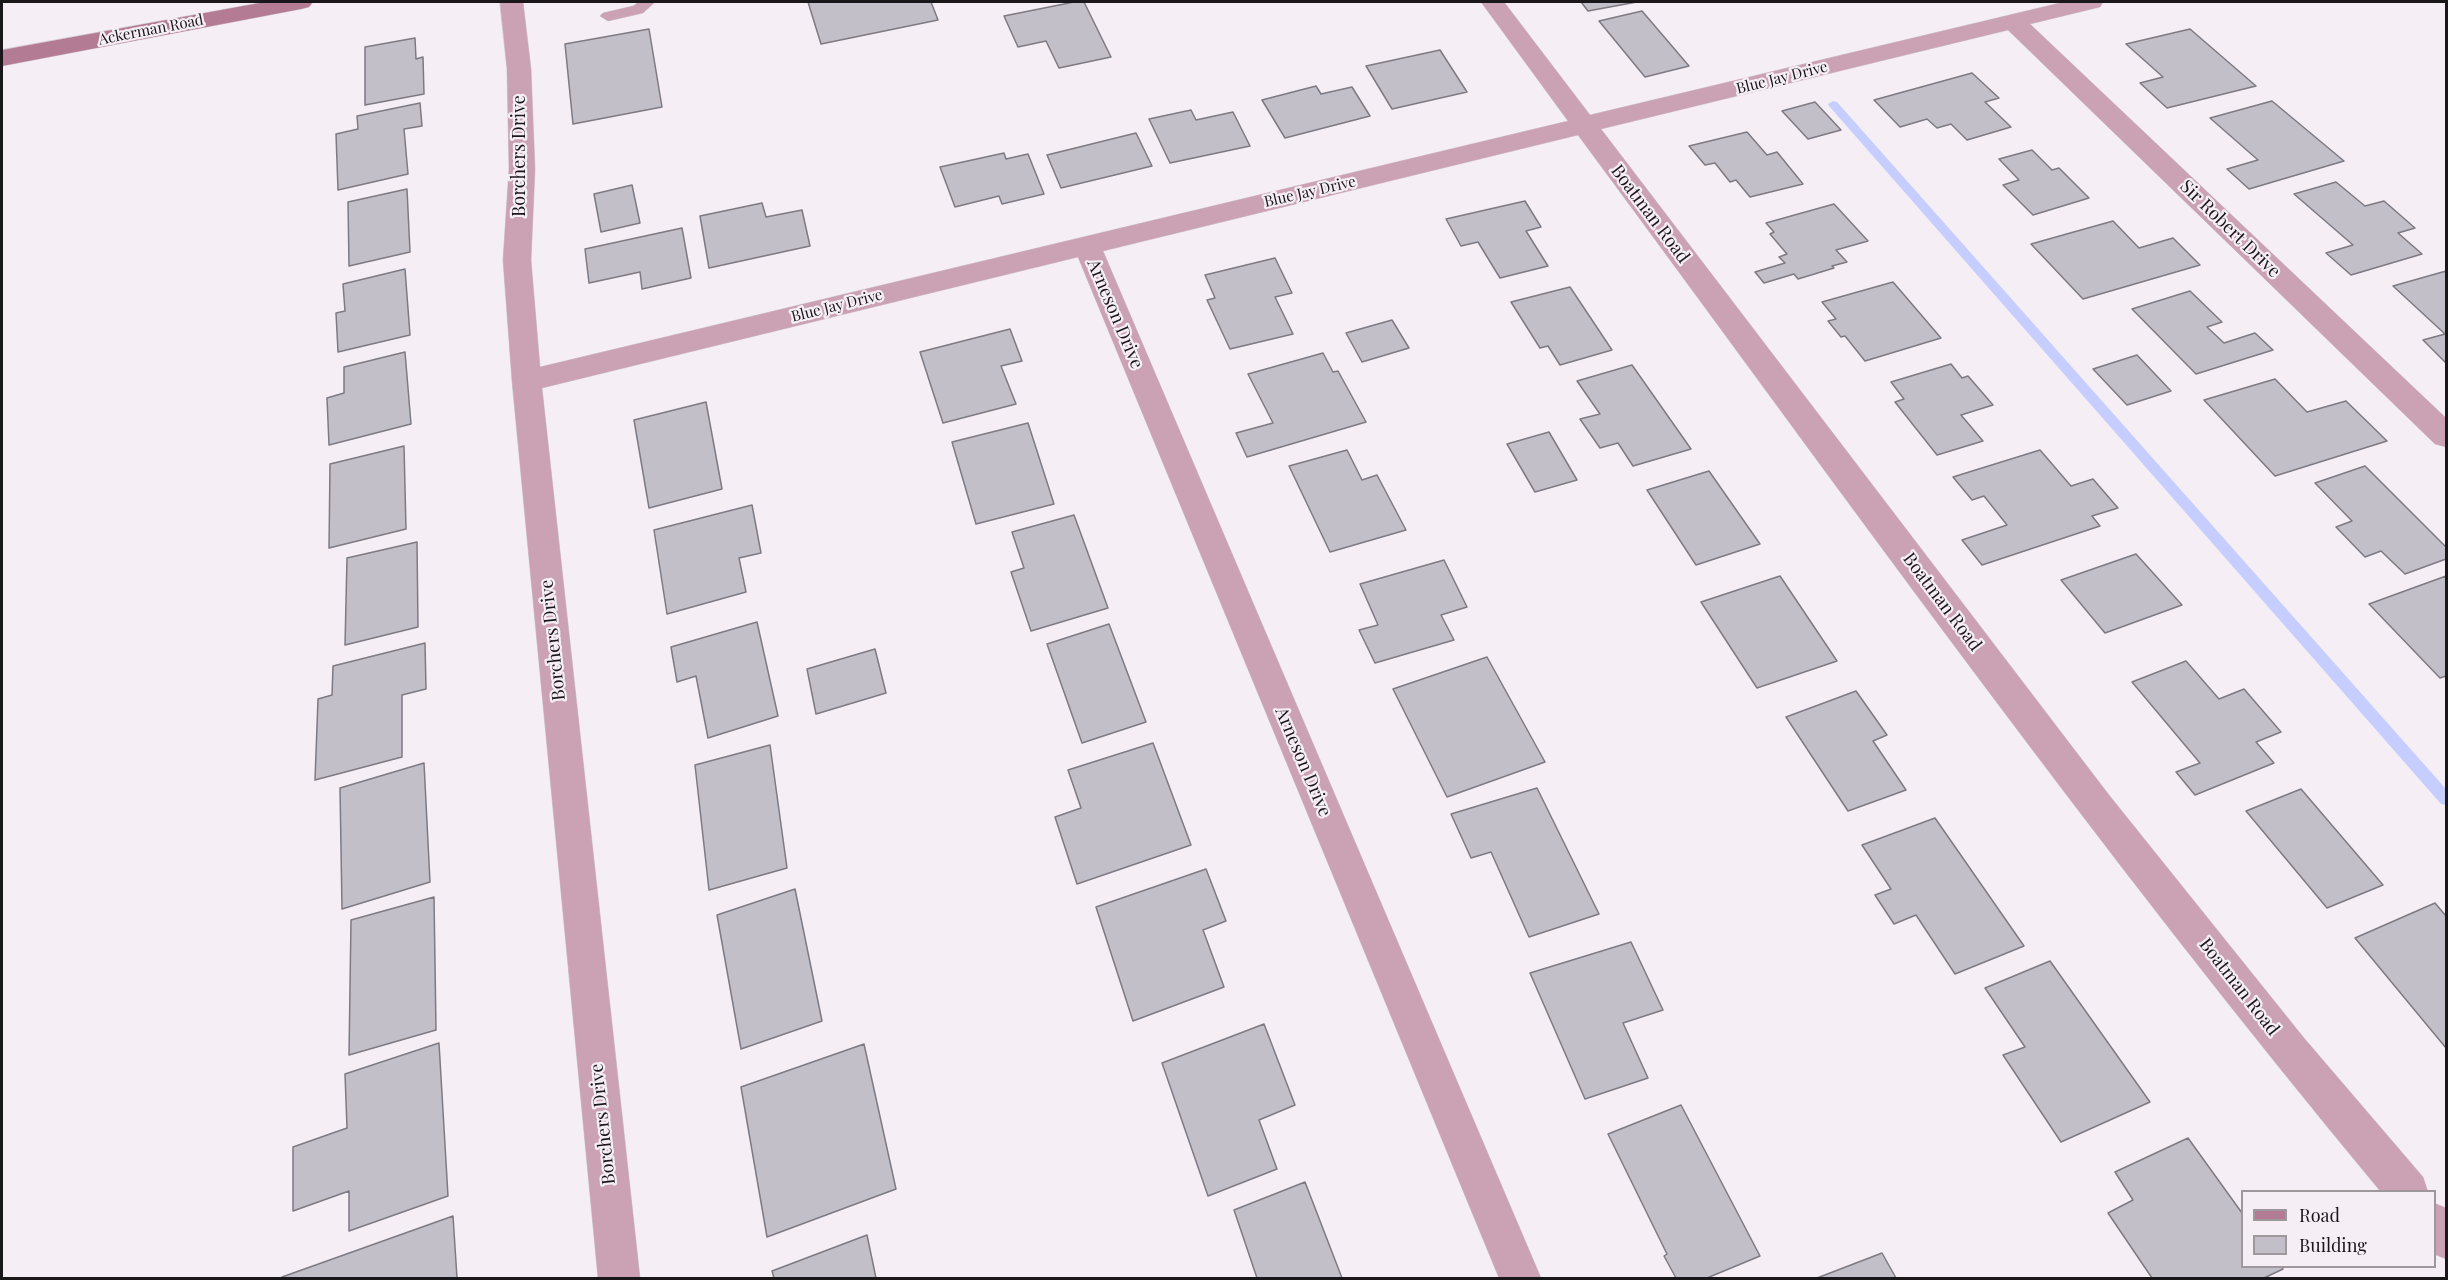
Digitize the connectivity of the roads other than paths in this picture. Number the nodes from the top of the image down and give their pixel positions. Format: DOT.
graph roads {
  1 [pos="301,2"];
  2 [pos="511,2"];
  3 [pos="648,2"];
  4 [pos="1492,2"];
  5 [pos="2092,2"];
  6 [pos="608,16"];
  7 [pos="2013,21"];
  8 [pos="2,58"];
  9 [pos="1584,126"];
  10 [pos="1087,245"];
  11 [pos="527,381"];
  12 [pos="2446,436"];
  13 [pos="2407,1190"];
  14 [pos="2436,1226"];
  15 [pos="2446,1238"];
  16 [pos="619,1278"];
  17 [pos="1520,1278"];
  1 -- 8 [label="street, Ackerman Road"];
  2 -- 11 [label="street, Borchers Drive"];
  3 -- 6 [label="lane"];
  4 -- 9 [label="street, Boatman Road"];
  5 -- 7 [label="street, Blue Jay Drive"];
  7 -- 9 [label="street, Blue Jay Drive"];
  7 -- 12 [label="street, Sir Robert Drive"];
  9 -- 10 [label="street, Blue Jay Drive"];
  9 -- 13 [label="street, Boatman Road"];
  10 -- 11 [label="street, Blue Jay Drive"];
  10 -- 17 [label="street, Arneson Drive"];
  11 -- 16 [label="street, Borchers Drive"];
  14 -- 15 [label="street"];
}
